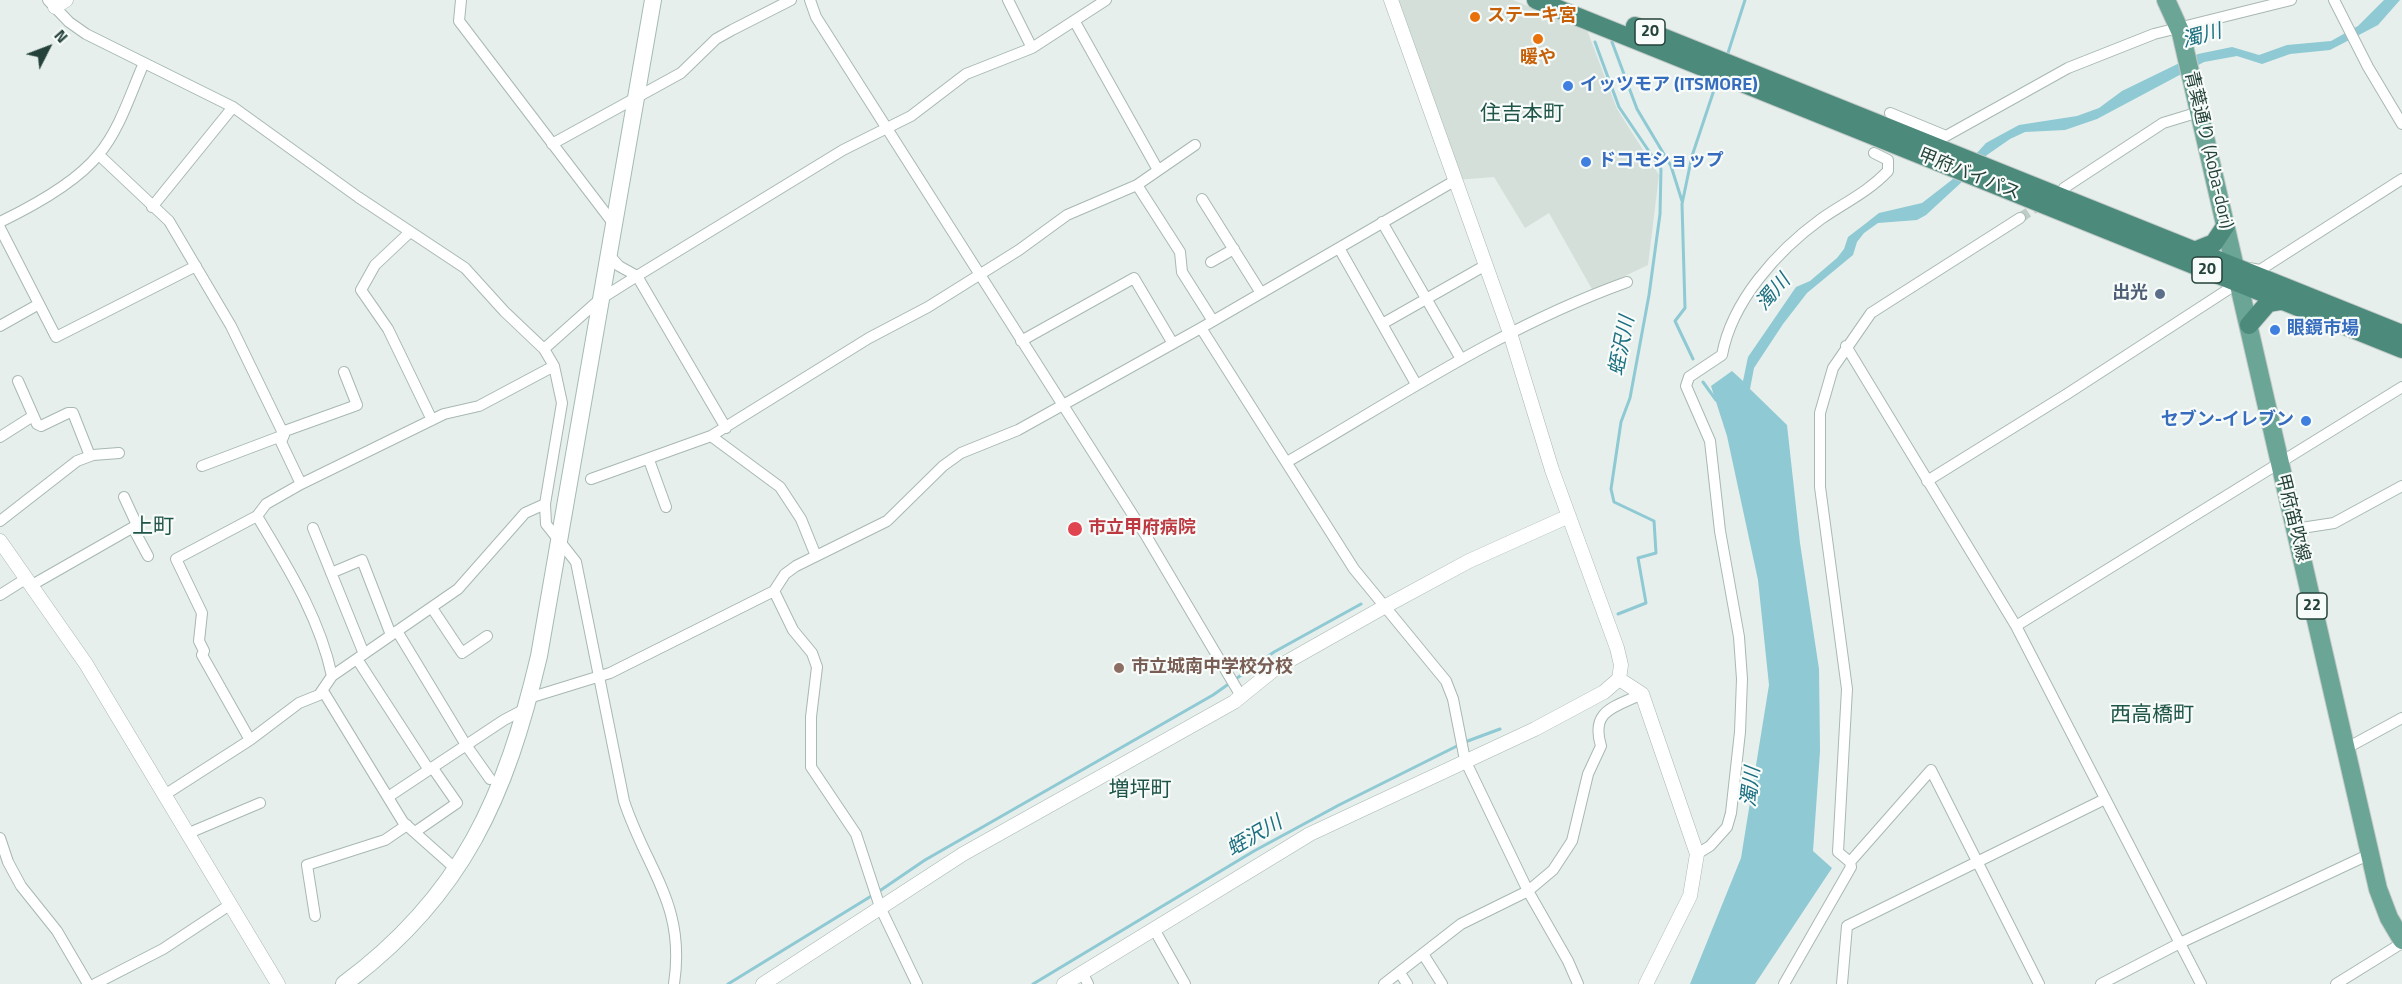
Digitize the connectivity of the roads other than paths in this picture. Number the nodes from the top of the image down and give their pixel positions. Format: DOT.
graph roads {
  1 [pos="461,0"];
  2 [pos="653,0"];
  3 [pos="791,0"];
  4 [pos="810,0"];
  5 [pos="1008,0"];
  6 [pos="1106,0"];
  7 [pos="1391,0"];
  8 [pos="1536,0"];
  9 [pos="1570,0"];
  10 [pos="2166,0"];
  11 [pos="2291,0"];
  12 [pos="2334,0"];
  13 [pos="56,2"];
  14 [pos="1075,22"];
  15 [pos="2181,31"];
  16 [pos="1032,48"];
  17 [pos="144,63"];
  18 [pos="1713,64"];
  19 [pos="636,100"];
  20 [pos="233,107"];
  21 [pos="2198,110"];
  22 [pos="1890,113"];
  23 [pos="2402,124"];
  24 [pos="889,128"];
  25 [pos="552,144"];
  26 [pos="1195,145"];
  27 [pos="1874,153"];
  28 [pos="99,155"];
  29 [pos="1158,170"];
  30 [pos="2402,179"];
  31 [pos="1456,180"];
  32 [pos="1137,185"];
  33 [pos="2020,188"];
  34 [pos="2064,188"];
  35 [pos="1202,199"];
  36 [pos="152,207"];
  37 [pos="2020,218"];
  38 [pos="0,222"];
  39 [pos="1382,222"];
  40 [pos="613,223"];
  41 [pos="2226,225"];
  42 [pos="0,228"];
  43 [pos="410,232"];
  44 [pos="1339,248"];
  45 [pos="1234,249"];
  46 [pos="2194,251"];
  47 [pos="607,254"];
  48 [pos="1211,262"];
  49 [pos="1486,265"];
  50 [pos="196,266"];
  51 [pos="978,274"];
  52 [pos="2237,275"];
  53 [pos="637,276"];
  54 [pos="1627,282"];
  55 [pos="1261,293"];
  56 [pos="1426,299"];
  57 [pos="599,300"];
  58 [pos="2280,301"];
  59 [pos="39,304"];
  60 [pos="1213,321"];
  61 [pos="1382,324"];
  62 [pos="2249,325"];
  63 [pos="0,326"];
  64 [pos="1201,328"];
  65 [pos="1510,333"];
  66 [pos="2402,334"];
  67 [pos="1021,341"];
  68 [pos="1172,342"];
  69 [pos="1846,346"];
  70 [pos="544,349"];
  71 [pos="2402,349"];
  72 [pos="1461,359"];
  73 [pos="554,366"];
  74 [pos="344,372"];
  75 [pos="18,381"];
  76 [pos="1416,384"];
  77 [pos="2402,387"];
  78 [pos="1062,406"];
  79 [pos="33,416"];
  80 [pos="432,420"];
  81 [pos="726,428"];
  82 [pos="283,433"];
  83 [pos="711,436"];
  84 [pos="0,437"];
  85 [pos="119,453"];
  86 [pos="90,456"];
  87 [pos="649,460"];
  88 [pos="1287,462"];
  89 [pos="2279,465"];
  90 [pos="202,466"];
  91 [pos="591,479"];
  92 [pos="1927,481"];
  93 [pos="301,483"];
  94 [pos="2402,486"];
  95 [pos="124,497"];
  96 [pos="545,504"];
  97 [pos="666,507"];
  98 [pos="256,516"];
  99 [pos="1569,516"];
  100 [pos="0,521"];
  101 [pos="133,528"];
  102 [pos="313,528"];
  103 [pos="2295,529"];
  104 [pos="0,541"];
  105 [pos="558,541"];
  106 [pos="148,556"];
  107 [pos="816,556"];
  108 [pos="331,573"];
  109 [pos="30,582"];
  110 [pos="774,591"];
  111 [pos="0,595"];
  112 [pos="1384,607"];
  113 [pos="432,608"];
  114 [pos="2016,626"];
  115 [pos="394,633"];
  116 [pos="487,636"];
  117 [pos="360,657"];
  118 [pos="600,675"];
  119 [pos="332,676"];
  120 [pos="1619,679"];
  121 [pos="323,691"];
  122 [pos="1240,694"];
  123 [pos="1642,694"];
  124 [pos="527,703"];
  125 [pos="2402,718"];
  126 [pos="250,740"];
  127 [pos="466,745"];
  128 [pos="2345,749"];
  129 [pos="1464,755"];
  130 [pos="431,769"];
  131 [pos="490,779"];
  132 [pos="166,794"];
  133 [pos="388,797"];
  134 [pos="2105,799"];
  135 [pos="260,802"];
  136 [pos="411,829"];
  137 [pos="189,832"];
  138 [pos="1,845"];
  139 [pos="1697,854"];
  140 [pos="2370,854"];
  141 [pos="1977,861"];
  142 [pos="1850,862"];
  143 [pos="457,870"];
  144 [pos="1528,891"];
  145 [pos="231,904"];
  146 [pos="879,904"];
  147 [pos="315,916"];
  148 [pos="1154,929"];
  149 [pos="2402,942"];
  150 [pos="2180,943"];
  151 [pos="1423,954"];
  152 [pos="1400,973"];
  153 [pos="1085,979"];
  154 [pos="88,984"];
  155 [pos="95,984"];
  156 [pos="278,984"];
  157 [pos="344,984"];
  158 [pos="674,984"];
  159 [pos="763,984"];
  160 [pos="917,984"];
  161 [pos="1064,984"];
  162 [pos="1185,984"];
  163 [pos="1384,984"];
  164 [pos="1407,984"];
  165 [pos="1442,984"];
  166 [pos="1578,984"];
  167 [pos="1646,984"];
  168 [pos="1784,984"];
  169 [pos="1842,984"];
  170 [pos="2038,984"];
  171 [pos="2101,984"];
  172 [pos="2201,984"];
  173 [pos="2336,984"];
  1 -- 25 [label="street"];
  2 -- 19 [label="main road"];
  3 -- 19 [label="street"];
  4 -- 24 [label="street"];
  5 -- 16 [label="street"];
  6 -- 14 [label="street"];
  7 -- 31 [label="street"];
  8 -- 18 [label="highway, 甲府バイパス / 20"];
  9 -- 18 [label="highway, 甲府バイパス / 20"];
  10 -- 15 [label="main road, 22"];
  11 -- 15 [label="street"];
  12 -- 23 [label="street"];
  13 -- 17 [label="street"];
  14 -- 16 [label="street"];
  14 -- 29 [label="street"];
  15 -- 21 [label="main road, 青葉通り (Aoba-dori) / 22"];
  15 -- 22 [label="street"];
  16 -- 24 [label="street"];
  17 -- 20 [label="street"];
  17 -- 28 [label="street"];
  18 -- 33 [label="highway, 甲府バイパス / 20"];
  19 -- 25 [label="street"];
  19 -- 40 [label="main road"];
  20 -- 36 [label="street"];
  20 -- 43 [label="street"];
  21 -- 34 [label="street"];
  21 -- 41 [label="main road, 青葉通り (Aoba-dori) / 22"];
  24 -- 51 [label="street"];
  24 -- 53 [label="street"];
  25 -- 40 [label="street"];
  26 -- 29 [label="street"];
  27 -- 139 [label="street"];
  28 -- 36 [label="street"];
  28 -- 38 [label="street"];
  29 -- 32 [label="street"];
  30 -- 52 [label="street"];
  31 -- 39 [label="street"];
  31 -- 49 [label="street"];
  32 -- 51 [label="street"];
  32 -- 60 [label="street"];
  33 -- 46 [label="highway, 甲府バイパス / 20"];
  33 -- 52 [label="highway, 甲府バイパス / 20"];
  35 -- 45 [label="street"];
  36 -- 50 [label="street"];
  37 -- 69 [label="street"];
  39 -- 44 [label="street"];
  39 -- 56 [label="street"];
  40 -- 47 [label="main road"];
  41 -- 46 [label="highway"];
  41 -- 52 [label="main road, 青葉通り (Aoba-dori) / 22"];
  42 -- 59 [label="street"];
  43 -- 70 [label="street"];
  43 -- 80 [label="street"];
  44 -- 55 [label="street"];
  44 -- 61 [label="street"];
  45 -- 48 [label="street"];
  45 -- 55 [label="street"];
  46 -- 52 [label="highway, 甲府バイパス / 20"];
  47 -- 53 [label="street"];
  47 -- 57 [label="main road"];
  49 -- 56 [label="street"];
  49 -- 65 [label="street"];
  50 -- 59 [label="street"];
  50 -- 82 [label="street"];
  51 -- 67 [label="street"];
  51 -- 81 [label="street"];
  52 -- 58 [label="highway, 甲府バイパス / 20"];
  52 -- 62 [label="main road, 甲府笛吹線 / 22"];
  52 -- 66 [label="highway, 甲府バイパス / 20"];
  52 -- 92 [label="street"];
  53 -- 57 [label="street"];
  53 -- 81 [label="street"];
  54 -- 65 [label="street"];
  55 -- 60 [label="street"];
  56 -- 61 [label="street"];
  56 -- 72 [label="street"];
  57 -- 70 [label="street"];
  57 -- 105 [label="main road"];
  58 -- 62 [label="highway"];
  58 -- 71 [label="highway, 甲府バイパス / 20"];
  59 -- 63 [label="street"];
  60 -- 64 [label="street"];
  61 -- 76 [label="street"];
  62 -- 89 [label="main road, 甲府笛吹線 / 22"];
  64 -- 68 [label="street"];
  64 -- 88 [label="street"];
  65 -- 72 [label="street"];
  65 -- 99 [label="street"];
  67 -- 68 [label="street"];
  67 -- 78 [label="street"];
  68 -- 78 [label="street"];
  69 -- 92 [label="street"];
  69 -- 142 [label="street"];
  70 -- 73 [label="street"];
  72 -- 76 [label="street"];
  73 -- 80 [label="street"];
  73 -- 96 [label="street"];
  74 -- 82 [label="street"];
  75 -- 79 [label="street"];
  76 -- 88 [label="street"];
  77 -- 89 [label="street"];
  78 -- 107 [label="street"];
  78 -- 122 [label="street"];
  79 -- 84 [label="street"];
  79 -- 86 [label="street"];
  80 -- 93 [label="street"];
  81 -- 83 [label="street"];
  82 -- 90 [label="street"];
  82 -- 93 [label="street"];
  83 -- 87 [label="street"];
  83 -- 107 [label="street"];
  85 -- 86 [label="street"];
  86 -- 100 [label="street"];
  87 -- 91 [label="street"];
  87 -- 97 [label="street"];
  88 -- 112 [label="street"];
  89 -- 103 [label="main road, 甲府笛吹線 / 22"];
  89 -- 114 [label="street"];
  92 -- 114 [label="street"];
  93 -- 98 [label="street"];
  94 -- 103 [label="street"];
  95 -- 101 [label="street"];
  96 -- 105 [label="street"];
  96 -- 113 [label="street"];
  98 -- 119 [label="street"];
  98 -- 126 [label="street"];
  99 -- 112 [label="street"];
  99 -- 120 [label="street"];
  101 -- 106 [label="street"];
  101 -- 109 [label="street"];
  102 -- 108 [label="street"];
  103 -- 128 [label="main road, 甲府笛吹線 / 22"];
  104 -- 109 [label="street"];
  105 -- 118 [label="street"];
  105 -- 124 [label="main road"];
  107 -- 110 [label="street"];
  108 -- 115 [label="street"];
  108 -- 117 [label="street"];
  109 -- 111 [label="street"];
  109 -- 132 [label="street"];
  110 -- 118 [label="street"];
  110 -- 146 [label="street"];
  112 -- 122 [label="street"];
  112 -- 129 [label="street"];
  113 -- 115 [label="street"];
  113 -- 116 [label="street"];
  114 -- 134 [label="street"];
  115 -- 117 [label="street"];
  115 -- 127 [label="street"];
  117 -- 119 [label="street"];
  117 -- 130 [label="street"];
  118 -- 124 [label="street"];
  118 -- 158 [label="street"];
  119 -- 121 [label="street"];
  120 -- 123 [label="street"];
  120 -- 129 [label="street"];
  121 -- 126 [label="street"];
  121 -- 133 [label="street"];
  122 -- 146 [label="street"];
  123 -- 139 [label="street"];
  123 -- 144 [label="street"];
  124 -- 127 [label="street"];
  124 -- 143 [label="main road"];
  125 -- 128 [label="street"];
  126 -- 132 [label="street"];
  127 -- 130 [label="street"];
  127 -- 131 [label="street"];
  128 -- 140 [label="main road, 甲府笛吹線 / 22"];
  129 -- 144 [label="street"];
  129 -- 148 [label="street"];
  130 -- 133 [label="street"];
  130 -- 136 [label="street"];
  132 -- 137 [label="street"];
  133 -- 136 [label="street"];
  134 -- 141 [label="street"];
  134 -- 150 [label="street"];
  135 -- 137 [label="street"];
  136 -- 143 [label="street"];
  136 -- 147 [label="street"];
  137 -- 145 [label="street"];
  138 -- 154 [label="street"];
  139 -- 167 [label="street"];
  140 -- 149 [label="main road, 甲府笛吹線 / 22"];
  140 -- 150 [label="street"];
  141 -- 142 [label="street"];
  141 -- 169 [label="street"];
  141 -- 170 [label="street"];
  142 -- 168 [label="street"];
  143 -- 157 [label="main road"];
  144 -- 151 [label="street"];
  144 -- 166 [label="street"];
  145 -- 155 [label="street"];
  145 -- 156 [label="street"];
  146 -- 159 [label="street"];
  146 -- 160 [label="street"];
  148 -- 153 [label="street"];
  148 -- 162 [label="street"];
  149 -- 173 [label="street"];
  150 -- 171 [label="street"];
  150 -- 172 [label="street"];
  151 -- 152 [label="street"];
  151 -- 165 [label="street"];
  152 -- 163 [label="street"];
  152 -- 164 [label="street"];
  153 -- 161 [label="street"];
}
